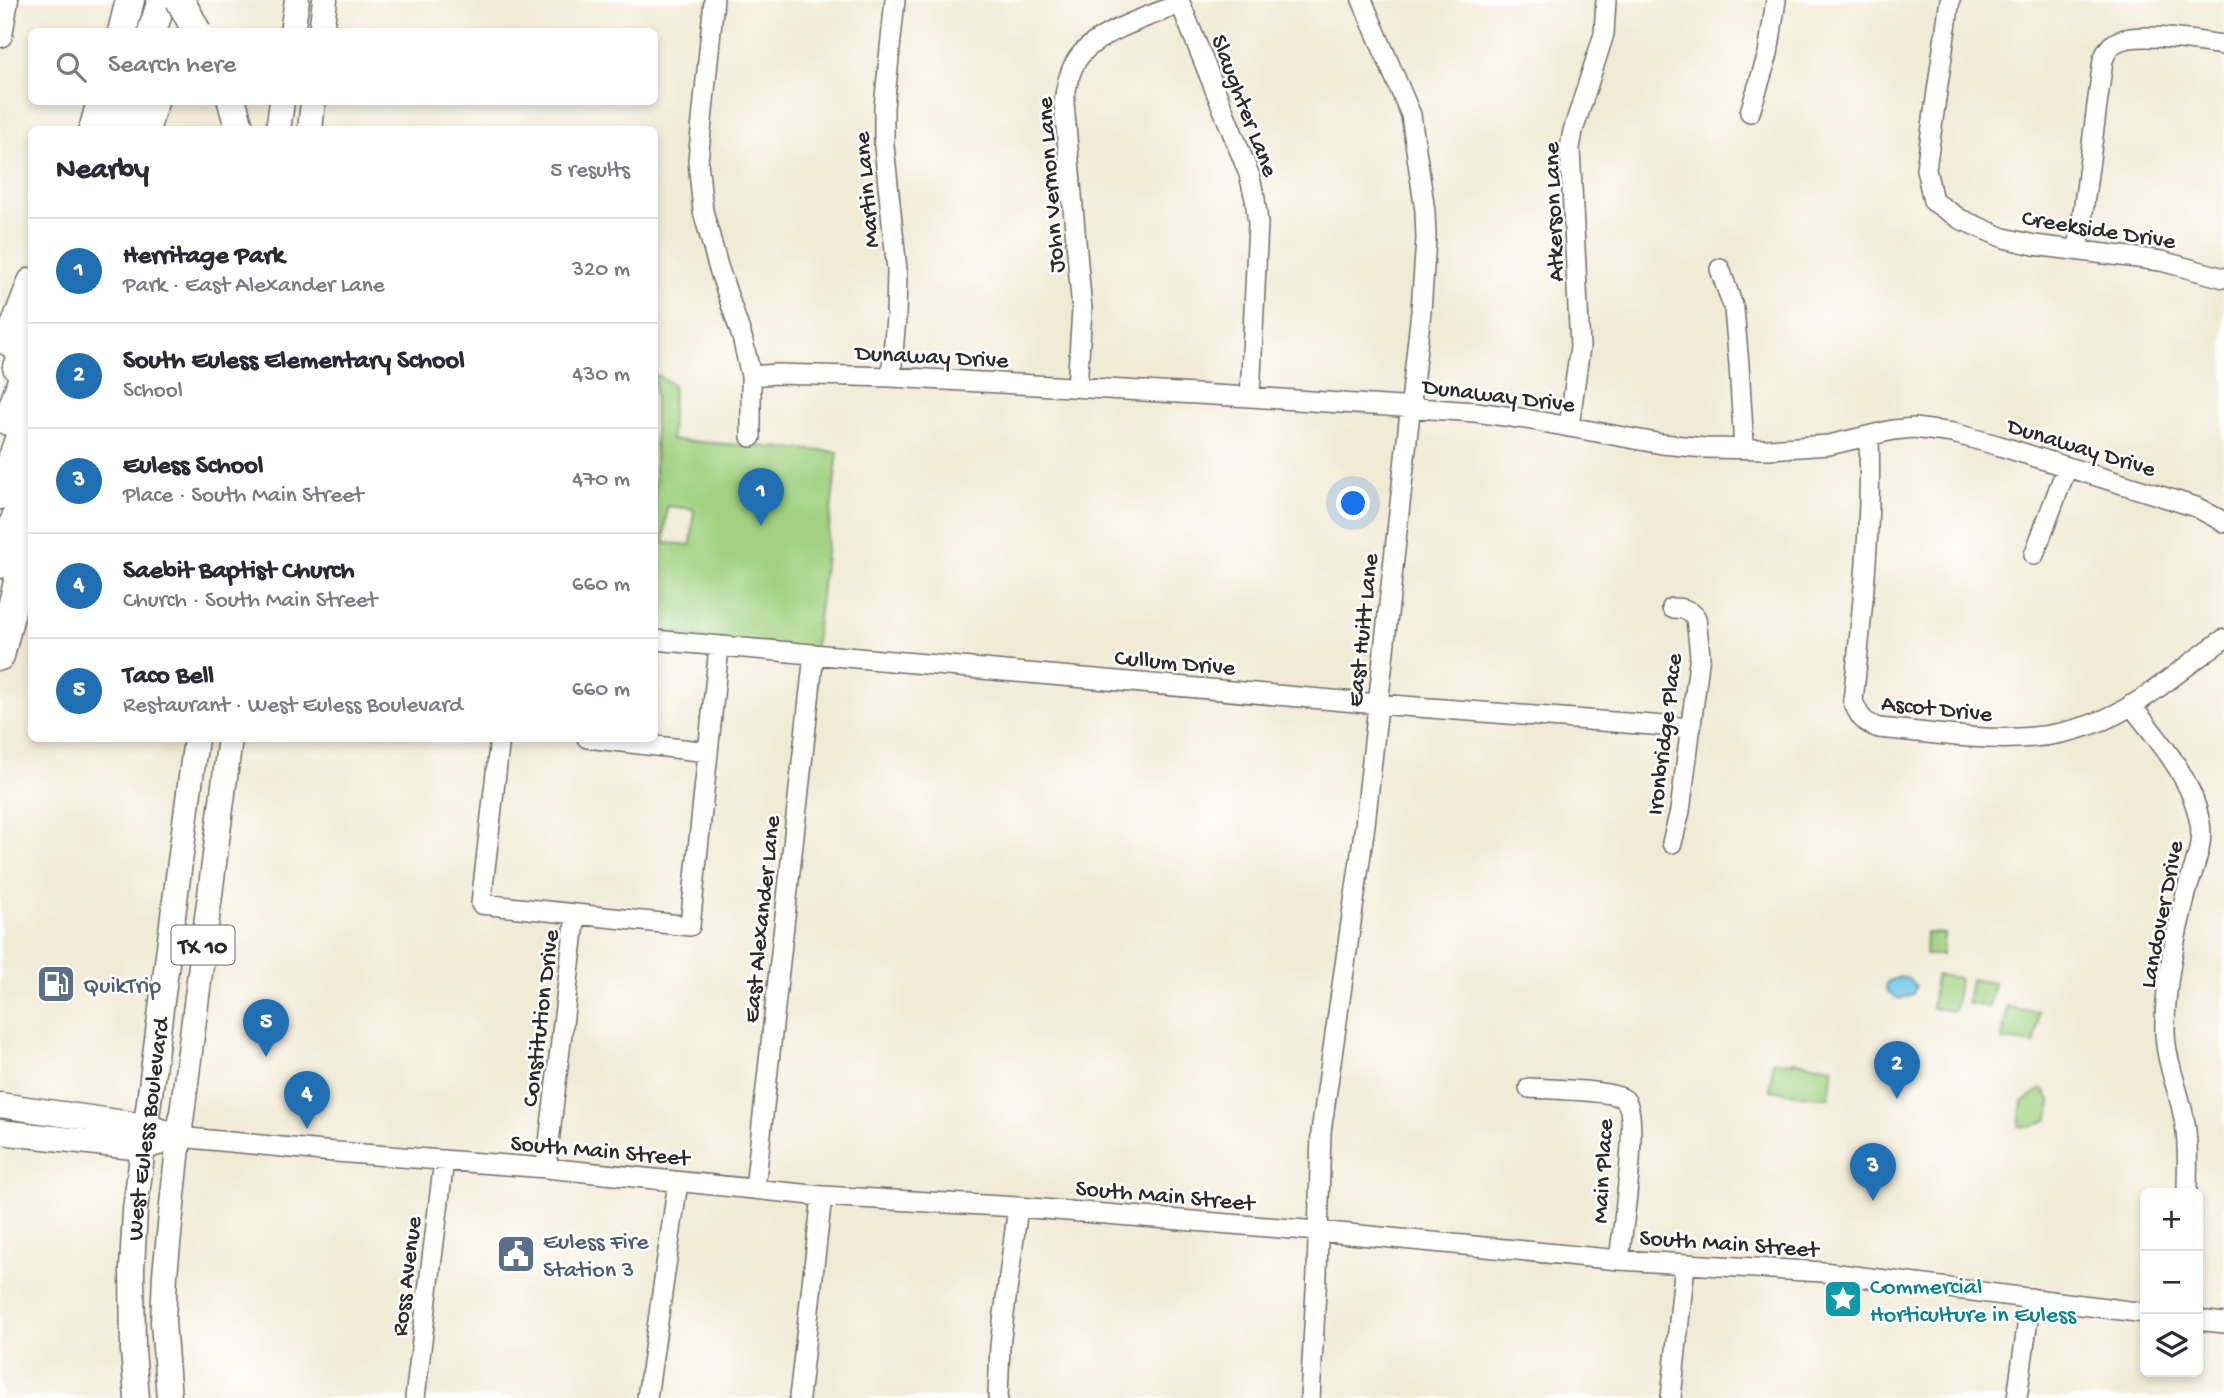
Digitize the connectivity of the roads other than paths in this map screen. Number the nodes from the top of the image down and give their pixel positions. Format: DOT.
graph roads {
  1 [pos="6,0"];
  2 [pos="130,0"];
  3 [pos="144,0"];
  4 [pos="162,0"];
  5 [pos="180,0"];
  6 [pos="186,0"];
  7 [pos="297,0"];
  8 [pos="714,0"];
  9 [pos="895,0"];
  10 [pos="1362,0"];
  11 [pos="1606,0"];
  12 [pos="1776,0"];
  13 [pos="1950,0"];
  14 [pos="325,2"];
  15 [pos="1180,2"];
  16 [pos="123,28"];
  17 [pos="135,28"];
  18 [pos="153,28"];
  19 [pos="177,28"];
  20 [pos="195,28"];
  21 [pos="293,28"];
  22 [pos="322,28"];
  23 [pos="0,35"];
  24 [pos="2224,45"];
  25 [pos="100,105"];
  26 [pos="111,105"];
  27 [pos="129,105"];
  28 [pos="153,105"];
  29 [pos="233,105"];
  30 [pos="282,105"];
  31 [pos="313,105"];
  32 [pos="1750,112"];
  33 [pos="94,126"];
  34 [pos="105,126"];
  35 [pos="122,126"];
  36 [pos="146,126"];
  37 [pos="239,126"];
  38 [pos="279,126"];
  39 [pos="310,126"];
  40 [pos="2078,250"];
  41 [pos="1720,269"];
  42 [pos="2224,278"];
  43 [pos="28,292"];
  44 [pos="28,334"];
  45 [pos="28,363"];
  46 [pos="0,365"];
  47 [pos="751,376"];
  48 [pos="891,377"];
  49 [pos="1077,387"];
  50 [pos="1250,397"];
  51 [pos="1410,408"];
  52 [pos="28,413"];
  53 [pos="0,415"];
  54 [pos="1569,427"];
  55 [pos="751,437"];
  56 [pos="1869,437"];
  57 [pos="0,444"];
  58 [pos="1744,449"];
  59 [pos="2067,467"];
  60 [pos="28,482"];
  61 [pos="0,495"];
  62 [pos="2224,522"];
  63 [pos="28,541"];
  64 [pos="2035,555"];
  65 [pos="0,564"];
  66 [pos="1672,608"];
  67 [pos="2224,639"];
  68 [pos="658,640"];
  69 [pos="719,647"];
  70 [pos="814,654"];
  71 [pos="0,656"];
  72 [pos="1378,704"];
  73 [pos="2132,705"];
  74 [pos="1691,728"];
  75 [pos="195,742"];
  76 [pos="229,742"];
  77 [pos="500,742"];
  78 [pos="622,742"];
  79 [pos="708,752"];
  80 [pos="1672,843"];
  81 [pos="576,914"];
  82 [pos="1529,1088"];
  83 [pos="0,1105"];
  84 [pos="0,1132"];
  85 [pos="144,1137"];
  86 [pos="179,1137"];
  87 [pos="444,1160"];
  88 [pos="546,1168"];
  89 [pos="678,1182"];
  90 [pos="755,1188"];
  91 [pos="2187,1188"];
  92 [pos="822,1196"];
  93 [pos="1018,1206"];
  94 [pos="1318,1231"];
  95 [pos="1619,1260"];
  96 [pos="1685,1264"];
  97 [pos="2031,1298"];
  98 [pos="2140,1312"];
  99 [pos="2203,1321"];
  100 [pos="2224,1323"];
  101 [pos="137,1398"];
  102 [pos="169,1398"];
  103 [pos="415,1398"];
  104 [pos="647,1398"];
  105 [pos="799,1398"];
  106 [pos="998,1398"];
  107 [pos="1310,1398"];
  108 [pos="1671,1398"];
  109 [pos="2017,1398"];
  1 -- 23 [label="main road"];
  2 -- 16 [label="highway"];
  3 -- 17 [label="highway"];
  4 -- 18 [label="highway"];
  5 -- 20 [label="highway, bridge"];
  6 -- 19 [label="highway"];
  7 -- 14 [label="main road"];
  7 -- 21 [label="main road"];
  8 -- 47 [label="street"];
  9 -- 48 [label="street, Martin Lane"];
  10 -- 51 [label="street, East Huitt Lane"];
  11 -- 54 [label="street, Atkerson Lane"];
  12 -- 32 [label="street"];
  13 -- 40 [label="street, Creekside Drive"];
  14 -- 22 [label="main road"];
  15 -- 49 [label="street, John Vernon Lane"];
  15 -- 50 [label="street, Slaughter Lane"];
  24 -- 40 [label="street"];
  25 -- 33 [label="highway"];
  26 -- 34 [label="highway"];
  27 -- 35 [label="highway"];
  28 -- 36 [label="highway"];
  29 -- 37 [label="highway"];
  30 -- 38 [label="main road"];
  31 -- 39 [label="main road"];
  40 -- 42 [label="street, Creekside Drive"];
  41 -- 58 [label="street"];
  43 -- 46 [label="highway"];
  44 -- 53 [label="highway"];
  45 -- 57 [label="highway"];
  47 -- 48 [label="street, Dunaway Drive"];
  47 -- 55 [label="street"];
  48 -- 49 [label="street, Dunaway Drive"];
  49 -- 50 [label="street, Dunaway Drive"];
  50 -- 51 [label="street, Dunaway Drive"];
  51 -- 54 [label="street, Dunaway Drive"];
  51 -- 72 [label="street, East Huitt Lane"];
  52 -- 61 [label="highway"];
  54 -- 58 [label="street, Dunaway Drive"];
  56 -- 58 [label="street, Dunaway Drive"];
  56 -- 59 [label="street, Dunaway Drive"];
  56 -- 73 [label="street, Ascot Drive"];
  59 -- 62 [label="street, Dunaway Drive"];
  59 -- 64 [label="street"];
  60 -- 65 [label="highway"];
  63 -- 71 [label="highway"];
  66 -- 74 [label="street, Ironbridge Place"];
  67 -- 73 [label="street, Ascot Drive"];
  68 -- 69 [label="street, Cullum Drive"];
  69 -- 70 [label="street, Cullum Drive"];
  69 -- 79 [label="street"];
  70 -- 72 [label="street, Cullum Drive"];
  70 -- 90 [label="street, East Alexander Lane"];
  72 -- 74 [label="street, Cullum Drive"];
  72 -- 94 [label="street, East Huitt Lane"];
  73 -- 91 [label="street, Landover Drive"];
  74 -- 80 [label="street, Ironbridge Place"];
  75 -- 85 [label="main road, West Euless Boulevard / TX 10"];
  76 -- 86 [label="main road, West Euless Boulevard / TX 10"];
  77 -- 81 [label="street"];
  78 -- 79 [label="street"];
  79 -- 81 [label="street"];
  81 -- 88 [label="street, Constitution Drive"];
  82 -- 95 [label="street, Main Place"];
  83 -- 85 [label="main road"];
  84 -- 85 [label="main road"];
  85 -- 86 [label="main road"];
  85 -- 101 [label="main road, West Euless Boulevard / TX 10"];
  86 -- 87 [label="street, South Main Street"];
  86 -- 102 [label="main road, West Euless Boulevard / TX 10"];
  87 -- 88 [label="street, South Main Street"];
  87 -- 103 [label="street, Ross Avenue"];
  88 -- 89 [label="street, South Main Street"];
  89 -- 90 [label="street, South Main Street"];
  89 -- 104 [label="street"];
  90 -- 92 [label="street, South Main Street"];
  92 -- 93 [label="street, South Main Street"];
  92 -- 105 [label="street"];
  93 -- 94 [label="street, South Main Street"];
  93 -- 106 [label="street"];
  94 -- 95 [label="street, South Main Street"];
  94 -- 107 [label="street, East Huitt Lane"];
  95 -- 96 [label="street, South Main Street"];
  96 -- 97 [label="street, South Main Street"];
  96 -- 108 [label="street"];
  97 -- 98 [label="street, South Main Street"];
  97 -- 109 [label="street"];
  99 -- 100 [label="street"];
}
